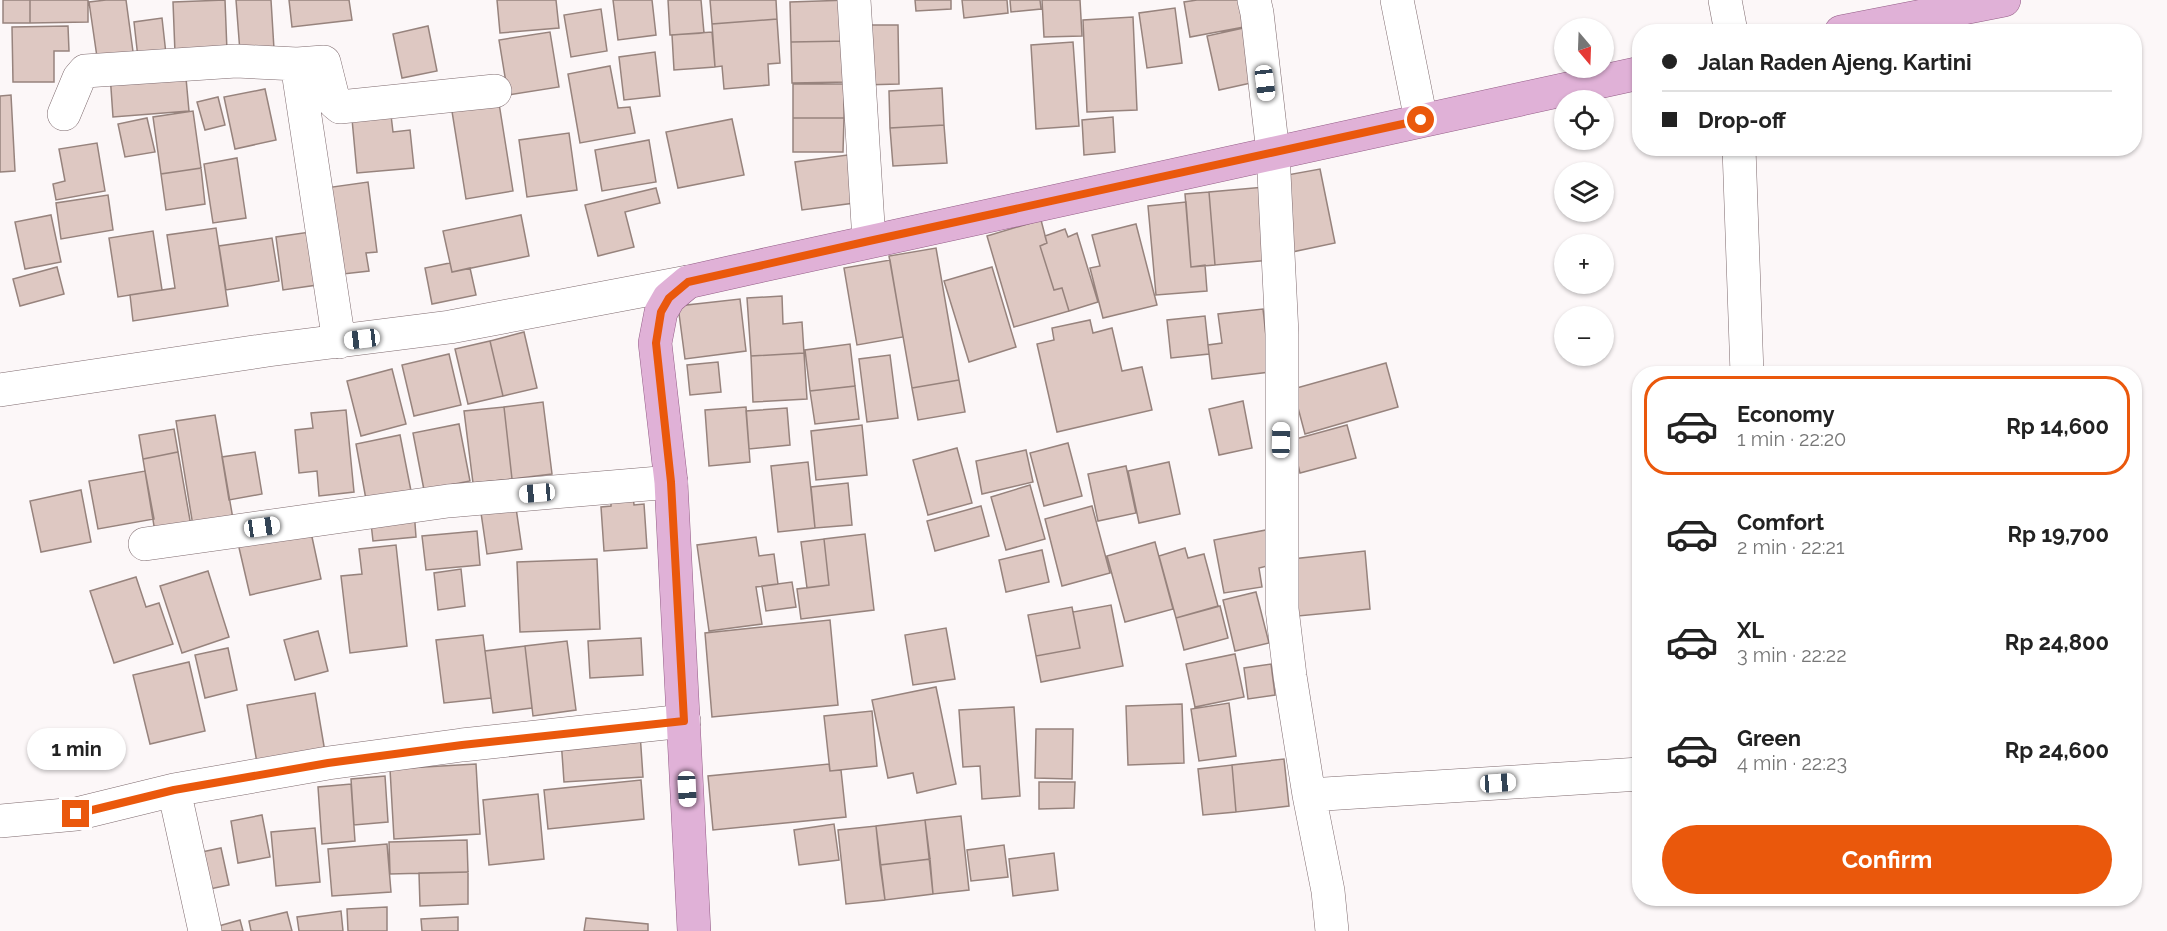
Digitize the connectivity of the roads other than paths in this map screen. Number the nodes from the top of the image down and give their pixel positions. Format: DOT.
graph roads {
  1 [pos="854,0"];
  2 [pos="1254,0"];
  3 [pos="1397,0"];
  4 [pos="1725,0"];
  5 [pos="2004,0"];
  6 [pos="1730,24"];
  7 [pos="1882,24"];
  8 [pos="297,64"];
  9 [pos="1632,75"];
  10 [pos="495,91"];
  11 [pos="64,114"];
  12 [pos="1421,120"];
  13 [pos="1273,153"];
  14 [pos="1738,156"];
  15 [pos="869,241"];
  16 [pos="688,282"];
  17 [pos="339,342"];
  18 [pos="1747,366"];
  19 [pos="0,390"];
  20 [pos="671,482"];
  21 [pos="145,544"];
  22 [pos="684,721"];
  23 [pos="1632,775"];
  24 [pos="174,790"];
  25 [pos="1309,795"];
  26 [pos="0,821"];
  27 [pos="205,931"];
  28 [pos="694,931"];
  29 [pos="1332,931"];
  1 -- 15 [label="street"];
  2 -- 13 [label="street"];
  3 -- 12 [label="street"];
  4 -- 6 [label="street"];
  5 -- 7 [label="main road"];
  8 -- 10 [label="street"];
  8 -- 11 [label="street"];
  8 -- 17 [label="street"];
  9 -- 12 [label="main road"];
  12 -- 13 [label="main road"];
  13 -- 15 [label="main road"];
  13 -- 25 [label="street"];
  14 -- 18 [label="street"];
  15 -- 16 [label="main road"];
  16 -- 17 [label="street"];
  16 -- 20 [label="main road"];
  17 -- 19 [label="street"];
  20 -- 21 [label="street"];
  20 -- 22 [label="main road"];
  22 -- 24 [label="street"];
  22 -- 28 [label="main road"];
  23 -- 25 [label="street"];
  24 -- 26 [label="street"];
  24 -- 27 [label="street"];
  25 -- 29 [label="street"];
}
